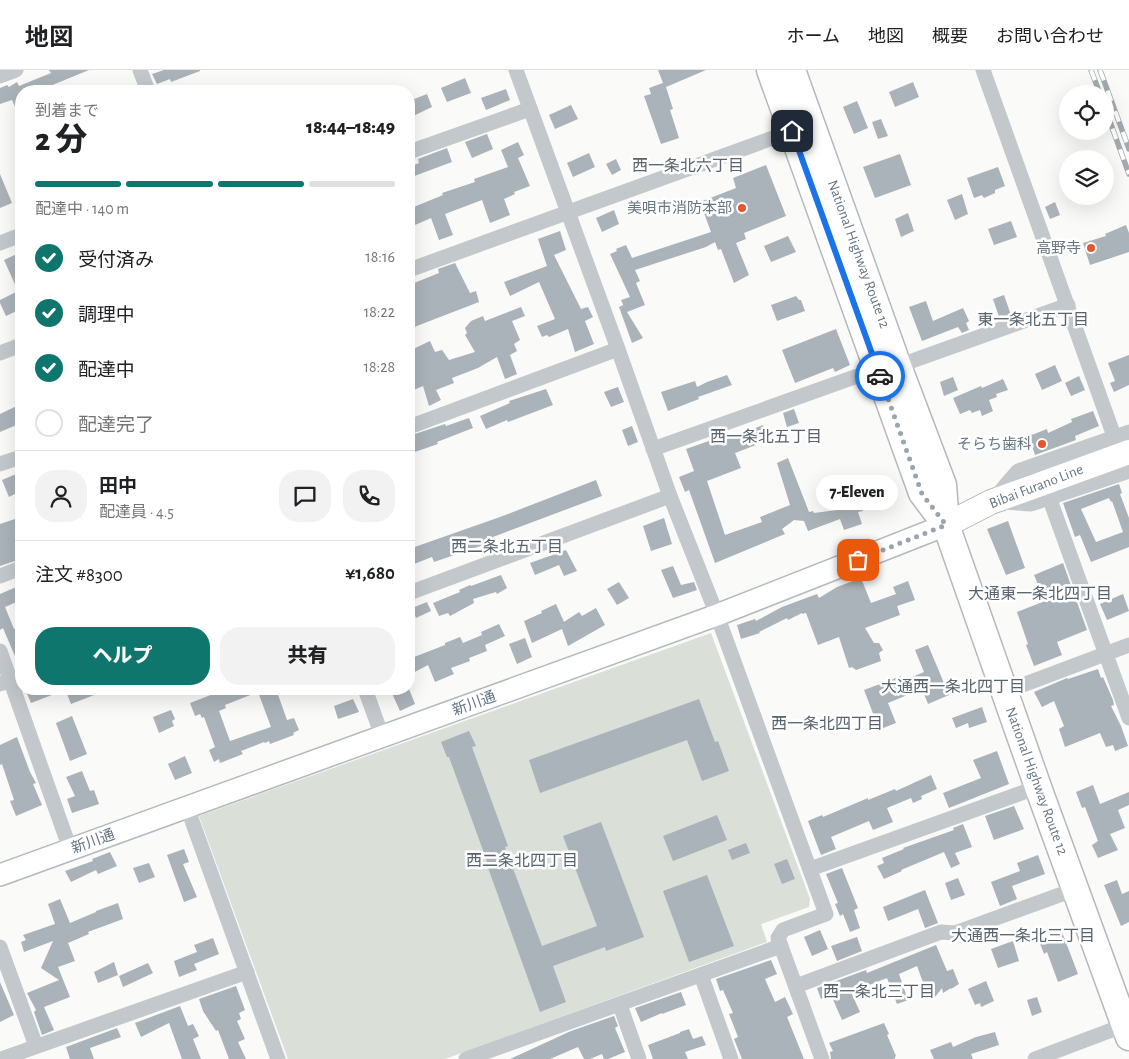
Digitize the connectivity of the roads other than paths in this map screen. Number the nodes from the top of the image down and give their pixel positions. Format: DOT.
graph roads {
  1 [pos="16,70"];
  2 [pos="140,70"];
  3 [pos="516,70"];
  4 [pos="770,70"];
  5 [pos="792,70"];
  6 [pos="984,70"];
  7 [pos="0,76"];
  8 [pos="146,85"];
  9 [pos="530,109"];
  10 [pos="792,131"];
  11 [pos="415,150"];
  12 [pos="568,212"];
  13 [pos="15,237"];
  14 [pos="0,242"];
  15 [pos="415,268"];
  16 [pos="1068,305"];
  17 [pos="15,347"];
  18 [pos="618,349"];
  19 [pos="0,353"];
  20 [pos="888,368"];
  21 [pos="415,425"];
  22 [pos="1124,440"];
  23 [pos="653,449"];
  24 [pos="15,458"];
  25 [pos="0,464"];
  26 [pos="1129,471"];
  27 [pos="670,496"];
  28 [pos="1049,497"];
  29 [pos="991,502"];
  30 [pos="946,525"];
  31 [pos="15,570"];
  32 [pos="0,576"];
  33 [pos="415,591"];
  34 [pos="717,615"];
  35 [pos="1129,645"];
  36 [pos="0,651"];
  37 [pos="1106,654"];
  38 [pos="11,681"];
  39 [pos="1004,692"];
  40 [pos="16,695"];
  41 [pos="367,695"];
  42 [pos="1129,718"];
  43 [pos="382,736"];
  44 [pos="1038,787"];
  45 [pos="187,807"];
  46 [pos="70,849"];
  47 [pos="810,869"];
  48 [pos="0,875"];
  49 [pos="1076,889"];
  50 [pos="781,946"];
  51 [pos="0,947"];
  52 [pos="247,972"];
  53 [pos="701,975"];
  54 [pos="796,986"];
  55 [pos="620,1005"];
  56 [pos="1127,1031"];
  57 [pos="36,1046"];
  58 [pos="1,1059"];
  59 [pos="278,1059"];
  60 [pos="466,1059"];
  61 [pos="637,1059"];
  62 [pos="731,1059"];
  63 [pos="822,1059"];
  64 [pos="1035,1059"];
  1 -- 7 [label="street"];
  2 -- 8 [label="street"];
  3 -- 9 [label="street"];
  4 -- 10 [label="highway, National Highway Route 12"];
  5 -- 20 [label="highway, National Highway Route 12"];
  6 -- 16 [label="street"];
  9 -- 11 [label="street"];
  9 -- 12 [label="street"];
  10 -- 12 [label="street"];
  10 -- 20 [label="highway, National Highway Route 12"];
  12 -- 15 [label="street"];
  12 -- 18 [label="street"];
  13 -- 14 [label="street"];
  16 -- 20 [label="street"];
  16 -- 22 [label="street"];
  17 -- 19 [label="street"];
  18 -- 21 [label="street"];
  18 -- 23 [label="street"];
  20 -- 23 [label="street"];
  20 -- 30 [label="highway, National Highway Route 12"];
  22 -- 29 [label="main road, Bibai Furano Line"];
  23 -- 27 [label="street"];
  24 -- 25 [label="street"];
  26 -- 28 [label="street"];
  27 -- 33 [label="street"];
  27 -- 34 [label="street"];
  28 -- 29 [label="street"];
  28 -- 37 [label="street"];
  29 -- 30 [label="main road, Bibai Furano Line"];
  30 -- 34 [label="street, 新川通"];
  30 -- 39 [label="highway, National Highway Route 12"];
  31 -- 32 [label="street"];
  34 -- 43 [label="street, 新川通"];
  34 -- 47 [label="street"];
  35 -- 37 [label="street"];
  36 -- 38 [label="street"];
  37 -- 39 [label="street"];
  37 -- 42 [label="street"];
  39 -- 44 [label="highway, National Highway Route 12"];
  40 -- 46 [label="street"];
  41 -- 43 [label="street"];
  43 -- 45 [label="street, 新川通"];
  44 -- 47 [label="street"];
  44 -- 49 [label="highway, National Highway Route 12"];
  45 -- 46 [label="street, 新川通"];
  45 -- 52 [label="street"];
  46 -- 48 [label="street, 新川通"];
  47 -- 50 [label="street"];
  49 -- 54 [label="street"];
  49 -- 56 [label="highway, National Highway Route 12"];
  50 -- 53 [label="street"];
  50 -- 54 [label="street"];
  51 -- 57 [label="street"];
  52 -- 57 [label="street"];
  52 -- 59 [label="street"];
  53 -- 55 [label="street"];
  53 -- 62 [label="street"];
  54 -- 63 [label="street"];
  55 -- 60 [label="street"];
  55 -- 61 [label="street"];
  56 -- 64 [label="street"];
  57 -- 58 [label="street"];
}
